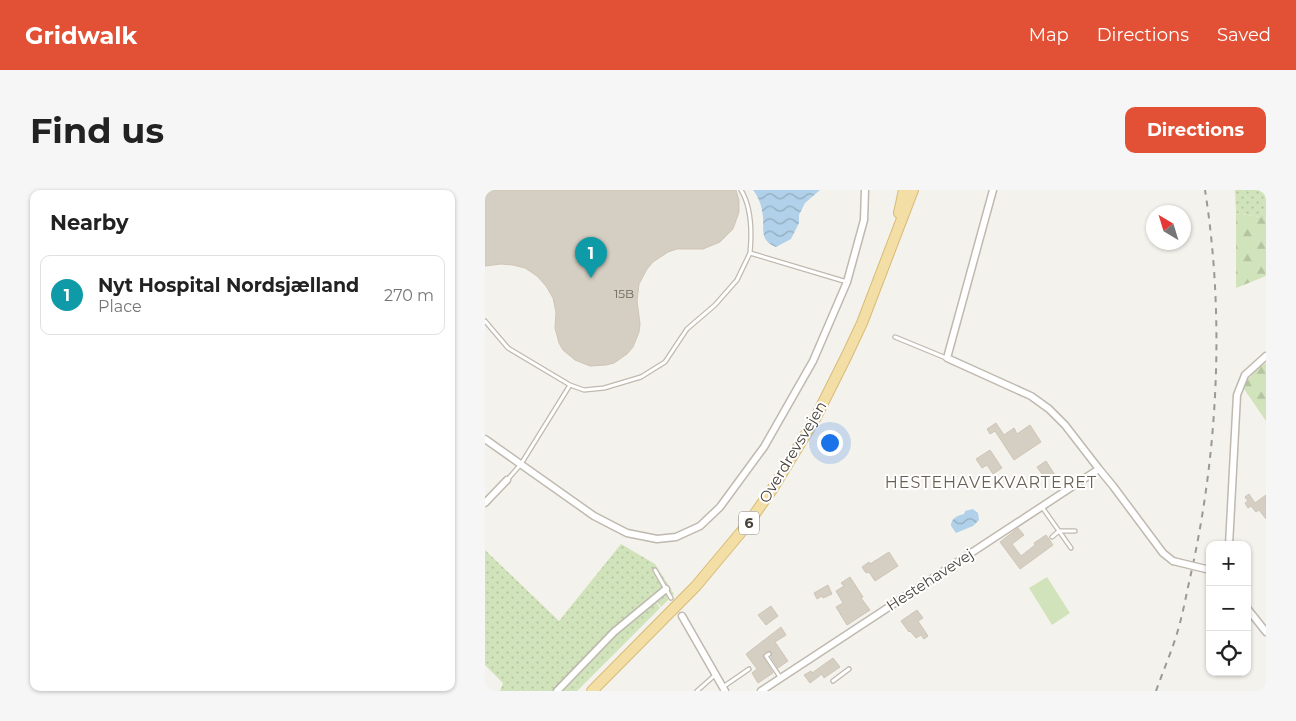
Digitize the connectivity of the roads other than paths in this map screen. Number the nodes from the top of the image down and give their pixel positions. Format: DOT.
graph roads {
  1 [pos="741,190"];
  2 [pos="865,190"];
  3 [pos="904,190"];
  4 [pos="913,190"];
  5 [pos="993,190"];
  6 [pos="889,250"];
  7 [pos="750,253"];
  8 [pos="847,282"];
  9 [pos="485,321"];
  10 [pos="895,337"];
  11 [pos="1266,356"];
  12 [pos="947,358"];
  13 [pos="570,385"];
  14 [pos="485,438"];
  15 [pos="521,464"];
  16 [pos="1099,469"];
  17 [pos="507,480"];
  18 [pos="485,503"];
  19 [pos="1042,506"];
  20 [pos="1075,530"];
  21 [pos="1059,531"];
  22 [pos="1051,537"];
  23 [pos="1229,541"];
  24 [pos="1071,548"];
  25 [pos="1206,569"];
  26 [pos="655,570"];
  27 [pos="666,589"];
  28 [pos="671,598"];
  29 [pos="1251,613"];
  30 [pos="682,616"];
  31 [pos="1266,632"];
  32 [pos="769,654"];
  33 [pos="749,669"];
  34 [pos="849,669"];
  35 [pos="715,674"];
  36 [pos="781,678"];
  37 [pos="833,681"];
  38 [pos="724,689"];
  39 [pos="557,691"];
  40 [pos="592,691"];
  41 [pos="697,691"];
  42 [pos="761,691"];
  1 -- 7 [label="lane"];
  2 -- 8 [label="street"];
  3 -- 6 [label="main road, Overdrevsvejen"];
  4 -- 6 [label="main road, Overdrevsvejen / 6"];
  5 -- 12 [label="street"];
  6 -- 40 [label="main road, Overdrevsvejen / 6"];
  7 -- 8 [label="lane"];
  7 -- 13 [label="lane"];
  8 -- 15 [label="street"];
  9 -- 13 [label="lane"];
  10 -- 12 [label="lane"];
  11 -- 23 [label="street"];
  12 -- 16 [label="street"];
  13 -- 15 [label="lane"];
  14 -- 15 [label="street"];
  15 -- 17 [label="lane"];
  16 -- 19 [label="street, Hestehavevej"];
  16 -- 25 [label="street, bridge"];
  17 -- 18 [label="street"];
  19 -- 21 [label="lane"];
  19 -- 36 [label="street, Hestehavevej"];
  20 -- 21 [label="lane"];
  21 -- 22 [label="lane"];
  21 -- 24 [label="lane"];
  26 -- 27 [label="lane"];
  27 -- 28 [label="lane"];
  27 -- 39 [label="street"];
  29 -- 31 [label="street"];
  30 -- 35 [label="street"];
  32 -- 36 [label="lane"];
  33 -- 38 [label="lane"];
  34 -- 37 [label="lane"];
  35 -- 38 [label="street"];
  35 -- 41 [label="lane"];
  36 -- 42 [label="street, Hestehavevej"];
}
